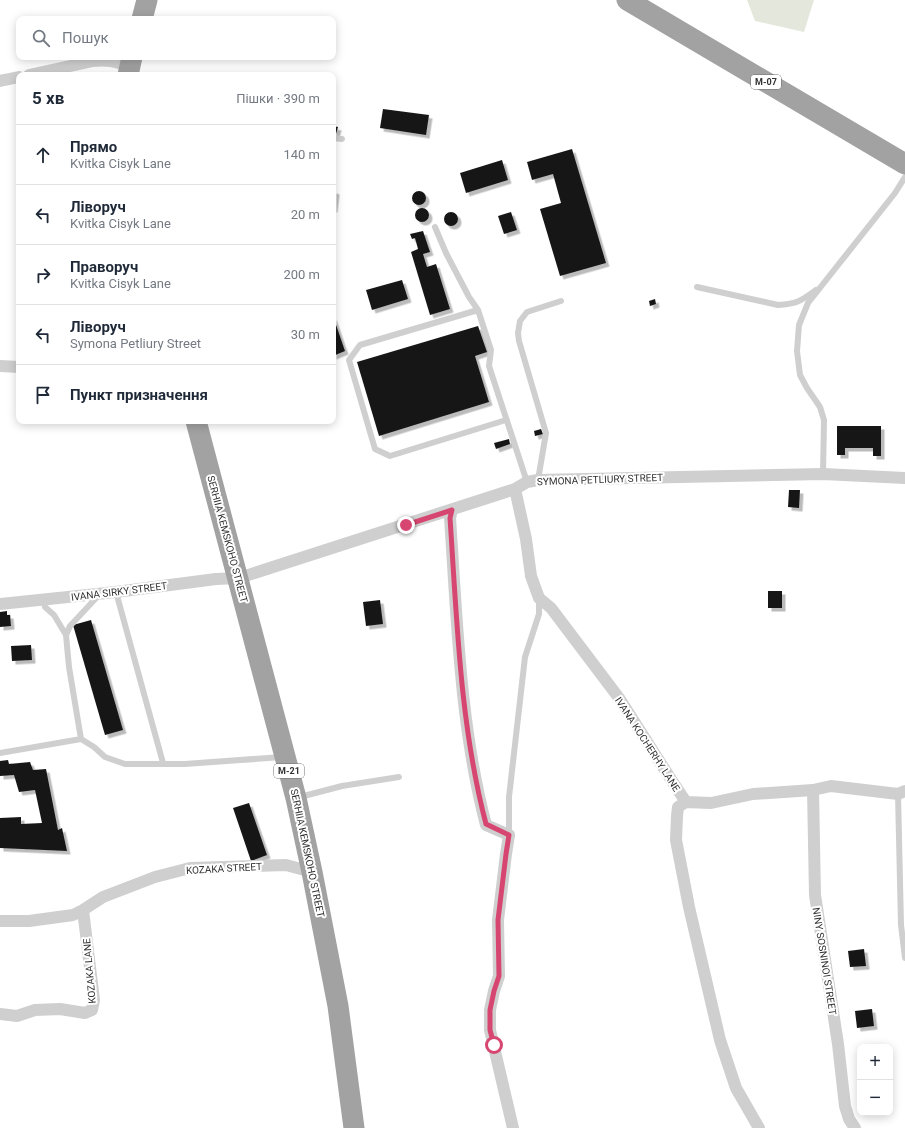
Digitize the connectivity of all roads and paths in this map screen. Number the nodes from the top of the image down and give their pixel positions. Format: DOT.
graph roads {
  1 [pos="147,0"];
  2 [pos="627,0"];
  3 [pos="143,16"];
  4 [pos="98,60"];
  5 [pos="98,60"];
  6 [pos="112,60"];
  7 [pos="112,60"];
  8 [pos="130,66"];
  9 [pos="43,72"];
  10 [pos="16,78"];
  11 [pos="0,81"];
  12 [pos="336,138"];
  13 [pos="342,139"];
  14 [pos="905,164"];
  15 [pos="905,177"];
  16 [pos="435,227"];
  17 [pos="826,281"];
  18 [pos="697,287"];
  19 [pos="561,301"];
  20 [pos="478,310"];
  21 [pos="0,366"];
  22 [pos="16,367"];
  23 [pos="506,420"];
  24 [pos="197,424"];
  25 [pos="823,474"];
  26 [pos="905,478"];
  27 [pos="533,481"];
  28 [pos="515,489"];
  29 [pos="452,510"];
  30 [pos="239,578"];
  31 [pos="116,592"];
  32 [pos="100,593"];
  33 [pos="538,598"];
  34 [pos="44,600"];
  35 [pos="0,604"];
  36 [pos="66,635"];
  37 [pos="81,739"];
  38 [pos="0,753"];
  39 [pos="285,756"];
  40 [pos="164,763"];
  41 [pos="399,777"];
  42 [pos="813,790"];
  43 [pos="901,792"];
  44 [pos="296,798"];
  45 [pos="686,802"];
  46 [pos="509,835"];
  47 [pos="312,872"];
  48 [pos="83,910"];
  49 [pos="0,921"];
  50 [pos="905,958"];
  51 [pos="0,1014"];
  52 [pos="354,1128"];
  53 [pos="513,1128"];
  54 [pos="759,1128"];
  55 [pos="855,1128"];
  1 -- 3 [label="highway"];
  2 -- 14 [label="highway, М-07"];
  4 -- 7 [label="street"];
  5 -- 9 [label="street"];
  6 -- 8 [label="street"];
  10 -- 11 [label="street"];
  12 -- 13 [label="lane"];
  15 -- 17 [label="lane"];
  16 -- 20 [label="lane"];
  17 -- 18 [label="lane"];
  17 -- 25 [label="lane"];
  19 -- 27 [label="lane"];
  20 -- 23 [label="lane"];
  20 -- 23 [label="lane"];
  21 -- 22 [label="street"];
  23 -- 27 [label="lane"];
  24 -- 30 [label="highway, SERHIIA KEMSKOHO STREET / М-21"];
  25 -- 26 [label="street, SYMONA PETLIURY STREET"];
  25 -- 27 [label="street, SYMONA PETLIURY STREET"];
  27 -- 28 [label="street, SYMONA PETLIURY STREET"];
  28 -- 29 [label="street, SYMONA PETLIURY STREET"];
  28 -- 33 [label="street"];
  29 -- 30 [label="street, SYMONA PETLIURY STREET"];
  29 -- 46 [label="street"];
  30 -- 31 [label="street, IVANA SIRKY STREET"];
  30 -- 39 [label="highway, SERHIIA KEMSKOHO STREET / М-21"];
  31 -- 32 [label="street, IVANA SIRKY STREET"];
  31 -- 40 [label="lane"];
  32 -- 34 [label="street, IVANA SIRKY STREET"];
  32 -- 36 [label="lane"];
  33 -- 45 [label="street, IVANA KOCHERHY LANE"];
  33 -- 46 [label="lane"];
  34 -- 35 [label="street, IVANA SIRKY STREET"];
  34 -- 36 [label="lane"];
  36 -- 37 [label="lane"];
  37 -- 38 [label="lane"];
  37 -- 40 [label="lane"];
  39 -- 40 [label="lane"];
  39 -- 44 [label="highway, SERHIIA KEMSKOHO STREET / М-21"];
  41 -- 44 [label="lane"];
  42 -- 43 [label="street"];
  42 -- 45 [label="street"];
  42 -- 55 [label="street, NINY SOSNINOI STREET"];
  43 -- 50 [label="lane"];
  44 -- 47 [label="highway, SERHIIA KEMSKOHO STREET / М-21"];
  45 -- 54 [label="street, IVANA KOCHERHY LANE"];
  46 -- 53 [label="street"];
  47 -- 48 [label="street, KOZAKA STREET"];
  47 -- 52 [label="highway, SERHIIA KEMSKOHO STREET / М-21"];
  48 -- 49 [label="street, KOZAKA STREET"];
  48 -- 51 [label="street, KOZAKA LANE"];
}
